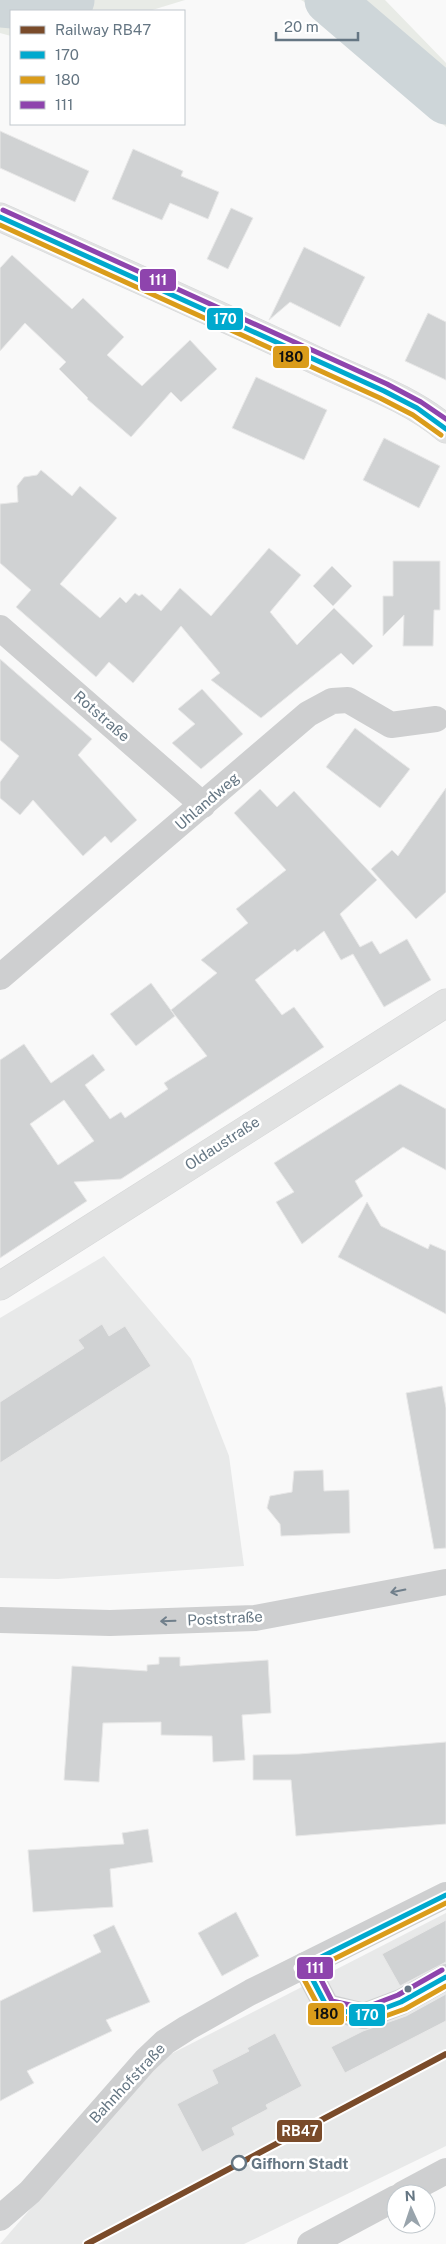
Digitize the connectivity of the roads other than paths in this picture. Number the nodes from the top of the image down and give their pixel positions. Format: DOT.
graph roads {
  1 [pos="0,217"];
  2 [pos="446,429"];
  3 [pos="0,628"];
  4 [pos="436,719"];
  5 [pos="203,805"];
  6 [pos="0,976"];
  7 [pos="446,1002"];
  8 [pos="0,1286"];
  9 [pos="446,1582"];
  10 [pos="0,1620"];
  11 [pos="446,1895"];
  12 [pos="305,1965"];
  13 [pos="446,1977"];
  14 [pos="446,2171"];
  15 [pos="422,2184"];
  16 [pos="386,2203"];
  17 [pos="0,2218"];
  18 [pos="310,2244"];
  1 -- 2 [label="street"];
  3 -- 5 [label="street, Rotstraße"];
  4 -- 5 [label="street, Uhlandweg"];
  5 -- 6 [label="street, Uhlandweg"];
  7 -- 8 [label="street, Oldaustraße"];
  9 -- 10 [label="street, Poststraße, one-way"];
  11 -- 12 [label="street, Bahnhofstraße"];
  12 -- 13 [label="street"];
  12 -- 17 [label="street, Bahnhofstraße"];
  14 -- 15 [label="street"];
  16 -- 18 [label="street"];
}
